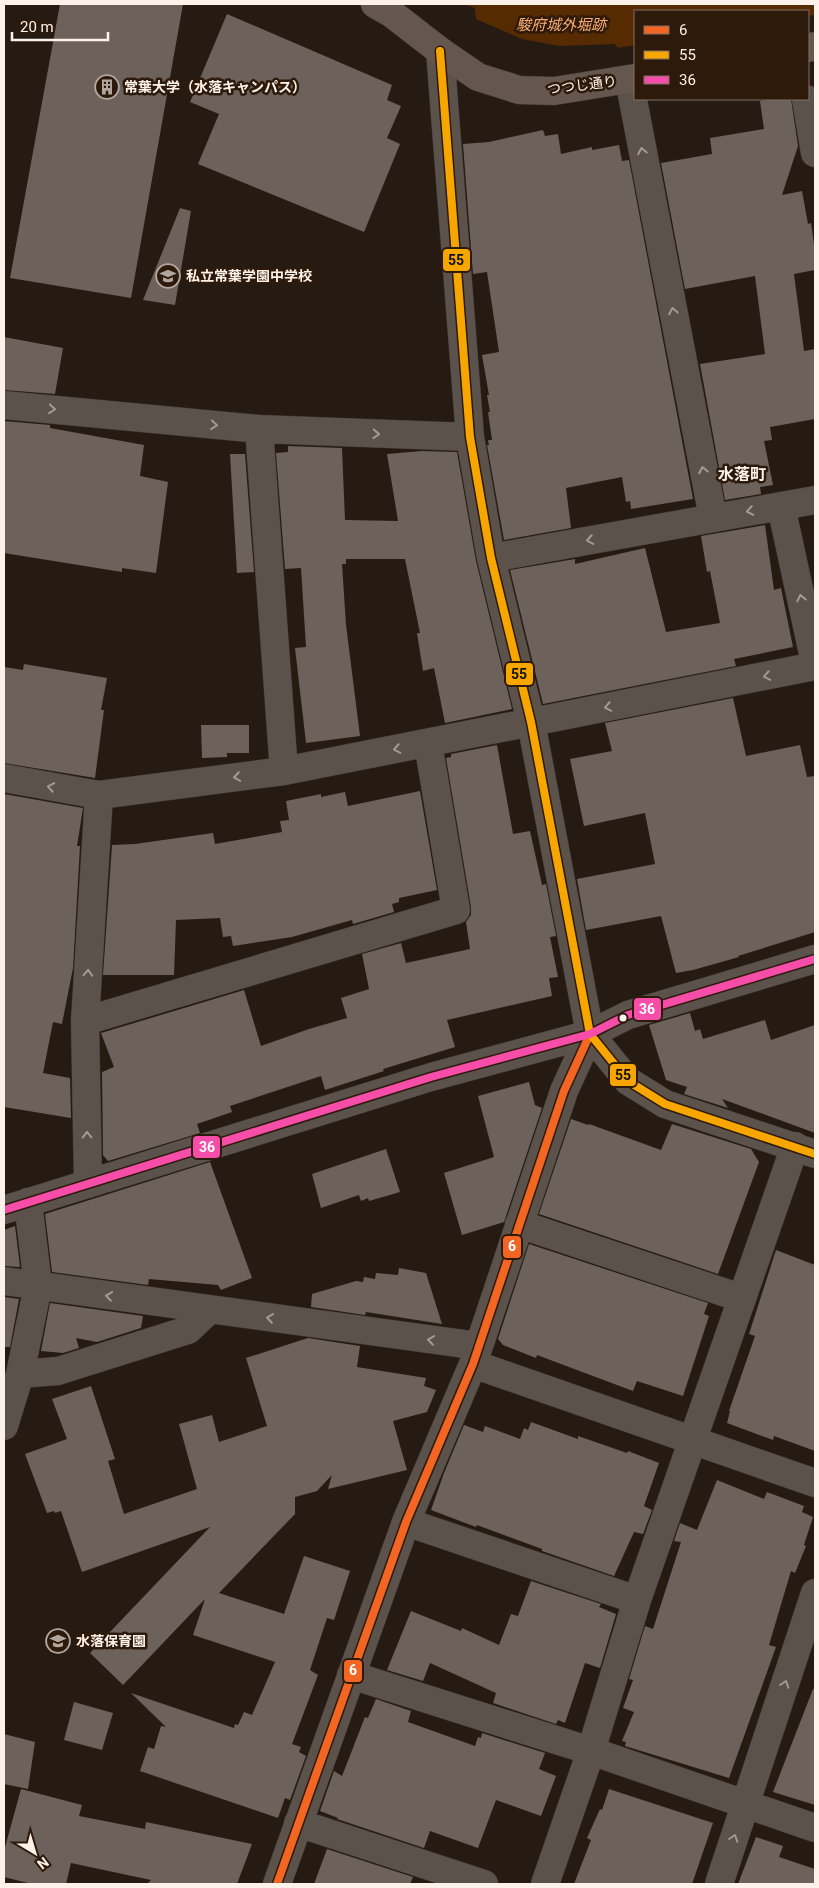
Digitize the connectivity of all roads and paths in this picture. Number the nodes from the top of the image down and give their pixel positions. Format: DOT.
graph roads {
  1 [pos="375,4"];
  2 [pos="440,51"];
  3 [pos="632,79"];
  4 [pos="636,100"];
  5 [pos="806,100"];
  6 [pos="815,153"];
  7 [pos="4,405"];
  8 [pos="259,429"];
  9 [pos="470,437"];
  10 [pos="815,500"];
  11 [pos="781,506"];
  12 [pos="713,518"];
  13 [pos="491,558"];
  14 [pos="815,664"];
  15 [pos="531,722"];
  16 [pos="428,742"];
  17 [pos="284,770"];
  18 [pos="4,778"];
  19 [pos="99,796"];
  20 [pos="815,959"];
  21 [pos="85,1021"];
  22 [pos="590,1034"];
  23 [pos="805,1150"];
  24 [pos="88,1184"];
  25 [pos="16,1206"];
  26 [pos="519,1224"];
  27 [pos="4,1281"];
  28 [pos="38,1286"];
  29 [pos="741,1298"];
  30 [pos="209,1310"];
  31 [pos="476,1355"];
  32 [pos="20,1374"];
  33 [pos="4,1426"];
  34 [pos="692,1441"];
  35 [pos="815,1483"];
  36 [pos="406,1522"];
  37 [pos="815,1593"];
  38 [pos="637,1600"];
  39 [pos="350,1675"];
  40 [pos="591,1751"];
  41 [pos="745,1804"];
  42 [pos="298,1823"];
  43 [pos="815,1828"];
  44 [pos="276,1884"];
  45 [pos="484,1884"];
  46 [pos="545,1884"];
  47 [pos="719,1884"];
  1 -- 2 [label="main road, つつじ通り"];
  2 -- 3 [label="main road, つつじ通り"];
  2 -- 9 [label="street"];
  12 -- 4 [label="street, one-way"];
  5 -- 6 [label="street"];
  7 -- 8 [label="street, one-way"];
  8 -- 9 [label="street, one-way"];
  8 -- 17 [label="street"];
  9 -- 13 [label="street"];
  10 -- 11 [label="street"];
  11 -- 12 [label="street, one-way"];
  14 -- 11 [label="street, one-way"];
  12 -- 13 [label="street, one-way"];
  13 -- 15 [label="street"];
  14 -- 15 [label="street, one-way"];
  15 -- 16 [label="street"];
  15 -- 22 [label="street"];
  16 -- 17 [label="street, one-way"];
  16 -- 21 [label="street"];
  17 -- 19 [label="street, one-way"];
  19 -- 18 [label="street, one-way"];
  21 -- 19 [label="street, one-way"];
  20 -- 22 [label="street"];
  24 -- 21 [label="street, one-way"];
  22 -- 23 [label="street"];
  22 -- 24 [label="street"];
  22 -- 26 [label="street"];
  23 -- 29 [label="street"];
  24 -- 25 [label="street"];
  25 -- 28 [label="street"];
  26 -- 29 [label="street"];
  26 -- 31 [label="street"];
  27 -- 28 [label="street"];
  30 -- 28 [label="street, one-way"];
  28 -- 32 [label="street"];
  29 -- 34 [label="street"];
  31 -- 30 [label="street, one-way"];
  30 -- 32 [label="street"];
  31 -- 34 [label="street"];
  31 -- 36 [label="street"];
  32 -- 33 [label="street"];
  34 -- 35 [label="street"];
  34 -- 38 [label="street"];
  36 -- 38 [label="street"];
  36 -- 39 [label="street"];
  41 -- 37 [label="street, one-way"];
  38 -- 40 [label="street"];
  39 -- 40 [label="street"];
  39 -- 42 [label="street"];
  40 -- 41 [label="street"];
  40 -- 46 [label="street"];
  41 -- 43 [label="street"];
  47 -- 41 [label="street, one-way"];
  42 -- 44 [label="street"];
  42 -- 45 [label="street"];
}
